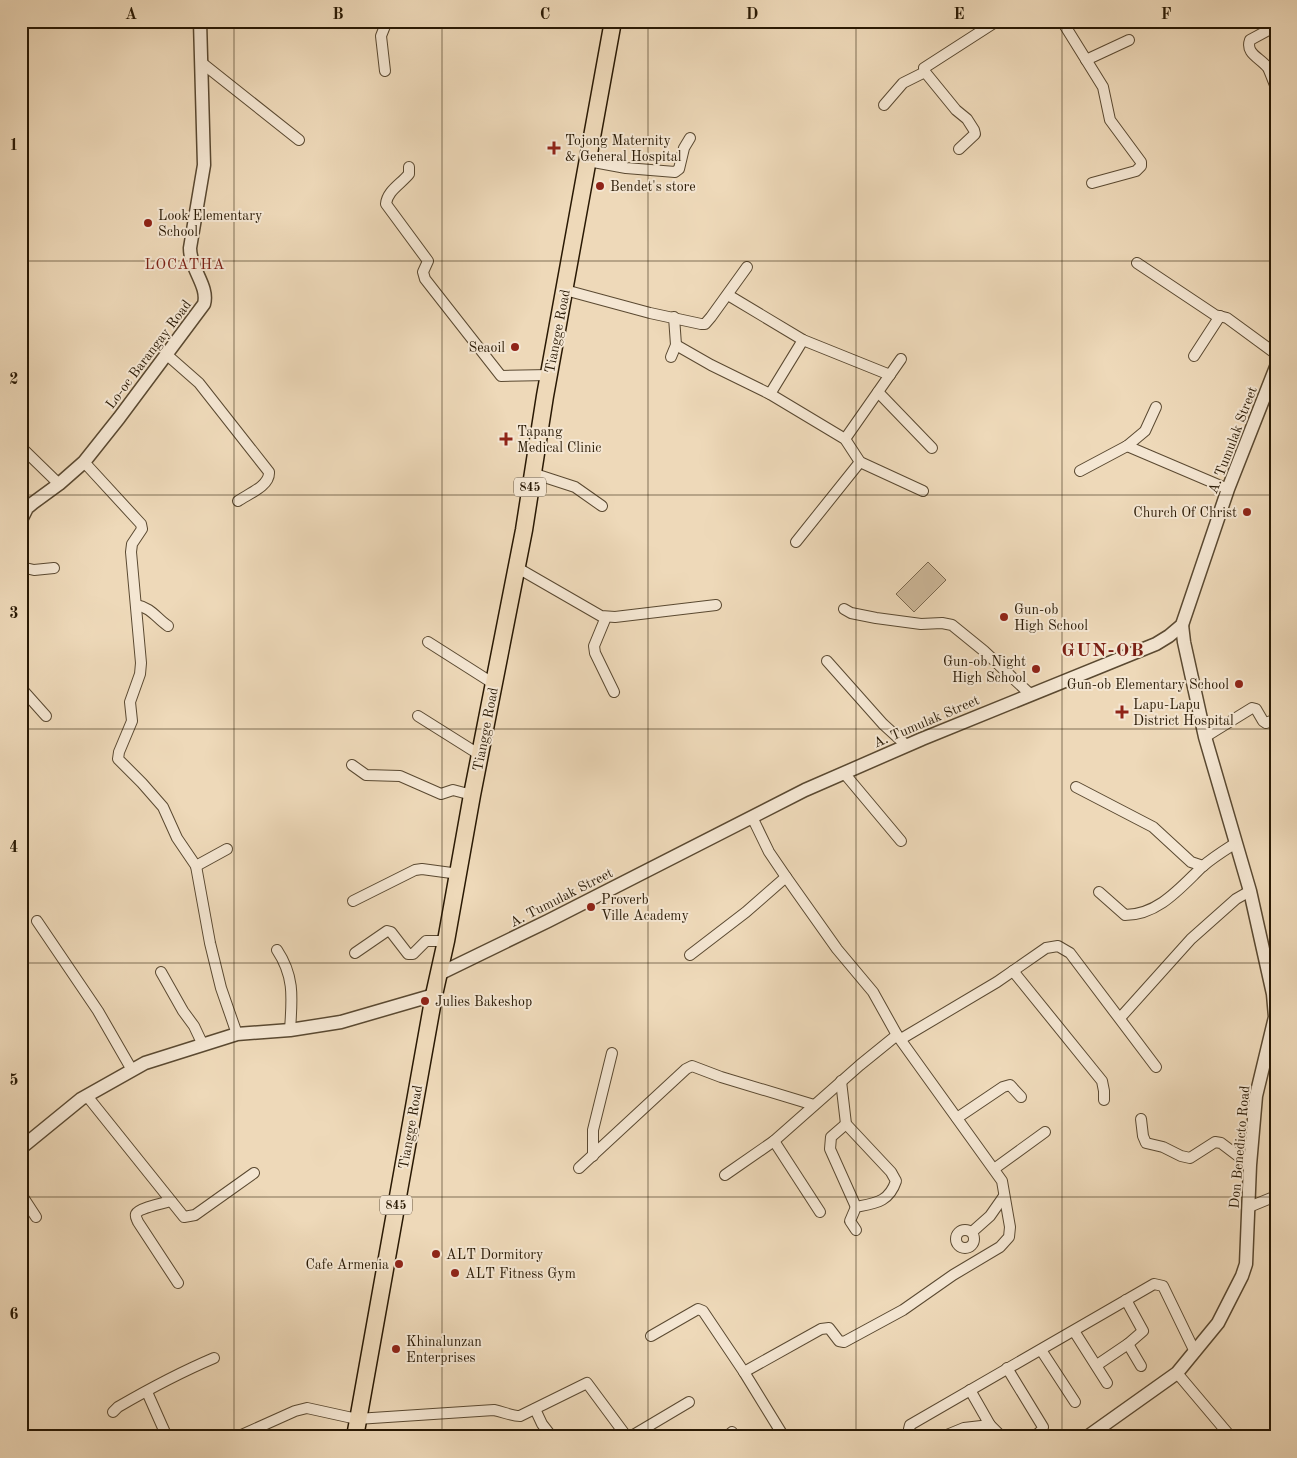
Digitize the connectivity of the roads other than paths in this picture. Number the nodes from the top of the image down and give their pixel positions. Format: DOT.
graph roads {
  1 [pos="200,21"];
  2 [pos="387,21"];
  3 [pos="614,21"];
  4 [pos="997,21"];
  5 [pos="1062,21"];
  6 [pos="984,24"];
  7 [pos="1276,26"];
  8 [pos="1129,40"];
  9 [pos="1086,60"];
  10 [pos="202,63"];
  11 [pos="385,71"];
  12 [pos="924,72"];
  13 [pos="1276,87"];
  14 [pos="884,105"];
  15 [pos="690,138"];
  16 [pos="299,140"];
  17 [pos="959,149"];
  18 [pos="588,161"];
  19 [pos="409,167"];
  20 [pos="1092,183"];
  21 [pos="1137,262"];
  22 [pos="747,267"];
  23 [pos="565,290"];
  24 [pos="728,295"];
  25 [pos="1220,316"];
  26 [pos="674,317"];
  27 [pos="803,340"];
  28 [pos="676,345"];
  29 [pos="166,354"];
  30 [pos="1276,354"];
  31 [pos="1194,356"];
  32 [pos="671,358"];
  33 [pos="901,359"];
  34 [pos="1276,368"];
  35 [pos="549,375"];
  36 [pos="890,376"];
  37 [pos="878,392"];
  38 [pos="770,394"];
  39 [pos="1156,407"];
  40 [pos="844,439"];
  41 [pos="1127,446"];
  42 [pos="21,447"];
  43 [pos="932,448"];
  44 [pos="84,462"];
  45 [pos="860,462"];
  46 [pos="1080,471"];
  47 [pos="532,473"];
  48 [pos="59,484"];
  49 [pos="1228,489"];
  50 [pos="923,491"];
  51 [pos="238,501"];
  52 [pos="602,506"];
  53 [pos="21,520"];
  54 [pos="796,542"];
  55 [pos="21,567"];
  56 [pos="516,567"];
  57 [pos="54,568"];
  58 [pos="136,605"];
  59 [pos="716,605"];
  60 [pos="844,609"];
  61 [pos="606,617"];
  62 [pos="1182,625"];
  63 [pos="168,626"];
  64 [pos="428,642"];
  65 [pos="827,661"];
  66 [pos="494,684"];
  67 [pos="21,688"];
  68 [pos="614,692"];
  69 [pos="1030,694"];
  70 [pos="46,716"];
  71 [pos="418,716"];
  72 [pos="1276,719"];
  73 [pos="1205,737"];
  74 [pos="906,746"];
  75 [pos="480,755"];
  76 [pos="352,765"];
  77 [pos="844,773"];
  78 [pos="1076,786"];
  79 [pos="472,795"];
  80 [pos="752,817"];
  81 [pos="901,841"];
  82 [pos="1236,843"];
  83 [pos="227,849"];
  84 [pos="196,866"];
  85 [pos="1203,866"];
  86 [pos="459,874"];
  87 [pos="786,877"];
  88 [pos="1250,891"];
  89 [pos="1099,892"];
  90 [pos="353,901"];
  91 [pos="36,921"];
  92 [pos="446,941"];
  93 [pos="277,950"];
  94 [pos="355,953"];
  95 [pos="690,955"];
  96 [pos="1013,971"];
  97 [pos="161,972"];
  98 [pos="439,974"];
  99 [pos="1275,993"];
  100 [pos="434,996"];
  101 [pos="1120,1018"];
  102 [pos="290,1030"];
  103 [pos="237,1034"];
  104 [pos="899,1037"];
  105 [pos="203,1045"];
  106 [pos="612,1054"];
  107 [pos="1156,1067"];
  108 [pos="132,1070"];
  109 [pos="841,1081"];
  110 [pos="87,1096"];
  111 [pos="1021,1097"];
  112 [pos="1104,1100"];
  113 [pos="814,1105"];
  114 [pos="957,1118"];
  115 [pos="1141,1119"];
  116 [pos="846,1124"];
  117 [pos="1045,1132"];
  118 [pos="774,1141"];
  119 [pos="21,1148"];
  120 [pos="593,1156"];
  121 [pos="1250,1165"];
  122 [pos="579,1168"];
  123 [pos="994,1169"];
  124 [pos="254,1173"];
  125 [pos="725,1174"];
  126 [pos="21,1194"];
  127 [pos="1004,1196"];
  128 [pos="1276,1196"];
  129 [pos="171,1201"];
  130 [pos="856,1207"];
  131 [pos="1249,1207"];
  132 [pos="820,1212"];
  133 [pos="36,1217"];
  134 [pos="856,1230"];
  135 [pos="972,1232"];
  136 [pos="178,1283"];
  137 [pos="1126,1300"];
  138 [pos="1074,1331"];
  139 [pos="652,1336"];
  140 [pos="1128,1344"];
  141 [pos="1041,1350"];
  142 [pos="1194,1352"];
  143 [pos="214,1358"];
  144 [pos="1097,1365"];
  145 [pos="1141,1366"];
  146 [pos="1007,1368"];
  147 [pos="744,1372"];
  148 [pos="1177,1373"];
  149 [pos="1107,1383"];
  150 [pos="970,1390"];
  151 [pos="146,1392"];
  152 [pos="689,1402"];
  153 [pos="1075,1402"];
  154 [pos="535,1409"];
  155 [pos="113,1412"];
  156 [pos="357,1419"];
  157 [pos="990,1425"];
  158 [pos="1276,1433"];
  159 [pos="168,1437"];
  160 [pos="237,1437"];
  161 [pos="355,1437"];
  162 [pos="552,1437"];
  163 [pos="628,1437"];
  164 [pos="784,1437"];
  165 [pos="913,1437"];
  166 [pos="942,1437"];
  167 [pos="1002,1437"];
  168 [pos="1034,1437"];
  169 [pos="1087,1437"];
  170 [pos="1231,1437"];
  171 [pos="1272,1437"];
  1 -- 10 [label="street, Lo-oc Barangay Road"];
  2 -- 11 [label="street"];
  3 -- 18 [label="main road, Tiangge Road / 845"];
  4 -- 6 [label="street"];
  5 -- 9 [label="street"];
  6 -- 12 [label="street"];
  7 -- 13 [label="street"];
  8 -- 9 [label="street"];
  9 -- 20 [label="street"];
  10 -- 16 [label="street"];
  10 -- 29 [label="street, Lo-oc Barangay Road"];
  12 -- 14 [label="street"];
  12 -- 17 [label="street"];
  15 -- 18 [label="street"];
  18 -- 23 [label="main road, Tiangge Road / 845"];
  19 -- 35 [label="street"];
  21 -- 25 [label="street"];
  22 -- 24 [label="street"];
  23 -- 26 [label="street"];
  23 -- 35 [label="main road, Tiangge Road / 845"];
  24 -- 26 [label="street"];
  24 -- 27 [label="street"];
  25 -- 30 [label="street"];
  25 -- 31 [label="street"];
  26 -- 28 [label="street"];
  27 -- 36 [label="street"];
  27 -- 38 [label="street"];
  28 -- 32 [label="street"];
  28 -- 38 [label="street"];
  29 -- 44 [label="street, Lo-oc Barangay Road"];
  29 -- 51 [label="street"];
  33 -- 36 [label="street"];
  34 -- 49 [label="street, A. Tumulak Street"];
  35 -- 47 [label="main road, Tiangge Road / 845"];
  36 -- 37 [label="street"];
  37 -- 40 [label="street"];
  37 -- 43 [label="street"];
  38 -- 40 [label="street"];
  39 -- 41 [label="street"];
  40 -- 45 [label="street"];
  41 -- 46 [label="street"];
  41 -- 49 [label="street"];
  42 -- 48 [label="street"];
  44 -- 48 [label="street, Lo-oc Barangay Road"];
  44 -- 58 [label="street"];
  45 -- 50 [label="street"];
  45 -- 54 [label="street"];
  47 -- 52 [label="street"];
  47 -- 56 [label="main road, Tiangge Road / 845"];
  48 -- 53 [label="street, Lo-oc Barangay Road"];
  49 -- 62 [label="street, A. Tumulak Street"];
  55 -- 57 [label="street"];
  56 -- 61 [label="street"];
  56 -- 66 [label="main road, Tiangge Road / 845"];
  58 -- 63 [label="street"];
  58 -- 84 [label="street"];
  59 -- 61 [label="street"];
  60 -- 69 [label="street"];
  61 -- 68 [label="street"];
  62 -- 69 [label="street, A. Tumulak Street"];
  62 -- 73 [label="street, Don Benedicto Road"];
  64 -- 66 [label="street"];
  65 -- 74 [label="street"];
  66 -- 75 [label="main road, Tiangge Road / 845"];
  67 -- 70 [label="street"];
  69 -- 74 [label="street, A. Tumulak Street"];
  71 -- 75 [label="street"];
  72 -- 73 [label="street"];
  73 -- 82 [label="street, Don Benedicto Road"];
  74 -- 77 [label="street, A. Tumulak Street"];
  75 -- 79 [label="main road, Tiangge Road / 845"];
  76 -- 79 [label="street"];
  77 -- 80 [label="street, A. Tumulak Street"];
  77 -- 81 [label="street"];
  78 -- 85 [label="street"];
  79 -- 86 [label="main road, Tiangge Road / 845"];
  80 -- 87 [label="street"];
  80 -- 98 [label="street, A. Tumulak Street"];
  82 -- 85 [label="street"];
  82 -- 88 [label="street, Don Benedicto Road"];
  83 -- 84 [label="street"];
  84 -- 103 [label="street"];
  85 -- 89 [label="street"];
  86 -- 90 [label="street"];
  86 -- 92 [label="main road, Tiangge Road / 845"];
  87 -- 95 [label="street"];
  87 -- 104 [label="street"];
  88 -- 99 [label="street, Don Benedicto Road"];
  88 -- 101 [label="street"];
  91 -- 108 [label="street"];
  92 -- 94 [label="street"];
  92 -- 98 [label="main road, Tiangge Road / 845"];
  93 -- 102 [label="street"];
  96 -- 101 [label="street"];
  96 -- 104 [label="street"];
  96 -- 112 [label="street"];
  97 -- 105 [label="street"];
  98 -- 100 [label="main road, Tiangge Road / 845"];
  99 -- 121 [label="street, Don Benedicto Road"];
  100 -- 102 [label="street"];
  100 -- 156 [label="main road, Tiangge Road / 845"];
  101 -- 107 [label="street"];
  102 -- 103 [label="street"];
  103 -- 105 [label="street"];
  104 -- 109 [label="street"];
  104 -- 114 [label="street"];
  105 -- 108 [label="street"];
  106 -- 120 [label="street"];
  108 -- 110 [label="street"];
  109 -- 113 [label="street"];
  109 -- 116 [label="street"];
  110 -- 119 [label="street"];
  110 -- 129 [label="street"];
  111 -- 114 [label="street"];
  113 -- 118 [label="street"];
  113 -- 120 [label="street"];
  114 -- 123 [label="street"];
  115 -- 121 [label="street"];
  116 -- 130 [label="street"];
  116 -- 130 [label="street"];
  117 -- 123 [label="street"];
  118 -- 125 [label="street"];
  118 -- 132 [label="street"];
  120 -- 122 [label="street"];
  121 -- 131 [label="street, Don Benedicto Road"];
  123 -- 127 [label="street"];
  124 -- 129 [label="street"];
  126 -- 133 [label="street"];
  127 -- 135 [label="street"];
  127 -- 147 [label="street"];
  128 -- 131 [label="street"];
  129 -- 136 [label="street"];
  130 -- 134 [label="street"];
  131 -- 142 [label="street, Don Benedicto Road"];
  137 -- 138 [label="street"];
  137 -- 140 [label="street"];
  137 -- 142 [label="street"];
  138 -- 141 [label="street"];
  138 -- 144 [label="street"];
  139 -- 147 [label="street"];
  140 -- 144 [label="street"];
  140 -- 145 [label="street"];
  141 -- 146 [label="street"];
  141 -- 153 [label="street"];
  142 -- 148 [label="street, Don Benedicto Road"];
  143 -- 151 [label="street"];
  144 -- 149 [label="street"];
  146 -- 150 [label="street"];
  146 -- 168 [label="street"];
  147 -- 164 [label="street"];
  148 -- 169 [label="street, Don Benedicto Road"];
  148 -- 170 [label="street"];
  150 -- 157 [label="street"];
  150 -- 165 [label="street"];
  151 -- 155 [label="street"];
  151 -- 159 [label="street"];
  152 -- 163 [label="street"];
  154 -- 156 [label="street"];
  154 -- 162 [label="street"];
  154 -- 163 [label="street"];
  156 -- 160 [label="street"];
  156 -- 161 [label="main road, Tiangge Road / 845"];
  157 -- 166 [label="street"];
  157 -- 167 [label="street"];
  158 -- 171 [label="street"];
}
